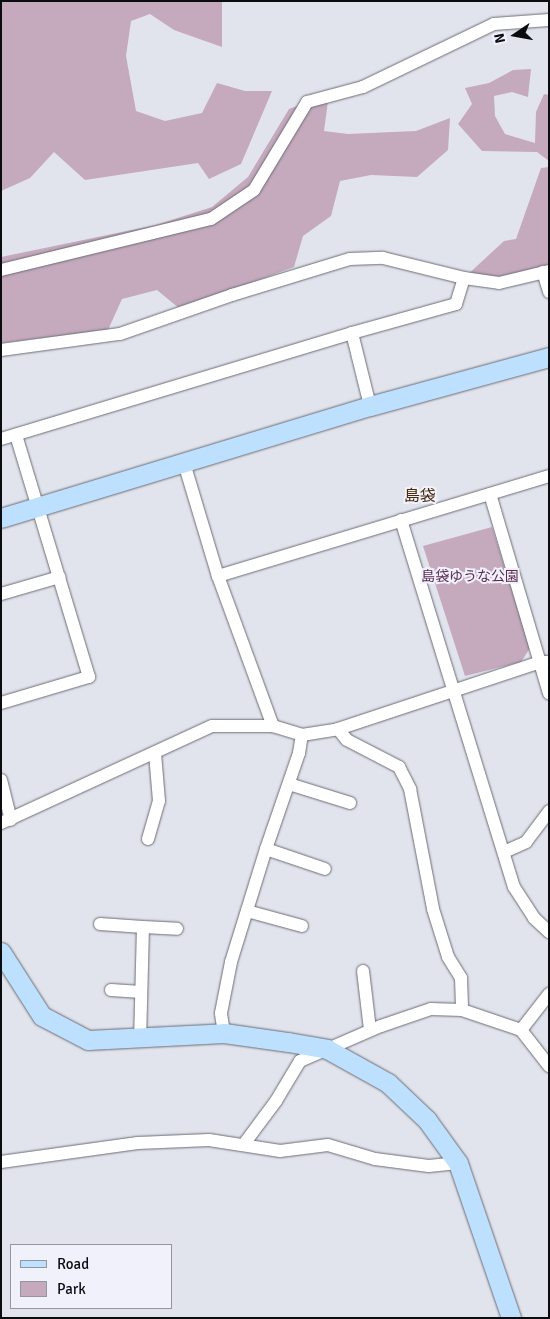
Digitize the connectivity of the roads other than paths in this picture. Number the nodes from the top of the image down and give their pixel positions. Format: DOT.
graph roads {
  1 [pos="549,20"];
  2 [pos="1,270"];
  3 [pos="546,271"];
  4 [pos="464,278"];
  5 [pos="549,292"];
  6 [pos="352,333"];
  7 [pos="1,350"];
  8 [pos="549,357"];
  9 [pos="370,406"];
  10 [pos="16,435"];
  11 [pos="1,439"];
  12 [pos="184,463"];
  13 [pos="549,476"];
  14 [pos="490,494"];
  15 [pos="38,507"];
  16 [pos="1,518"];
  17 [pos="401,520"];
  18 [pos="218,576"];
  19 [pos="60,577"];
  20 [pos="1,594"];
  21 [pos="545,662"];
  22 [pos="455,690"];
  23 [pos="549,692"];
  24 [pos="1,703"];
  25 [pos="273,726"];
  26 [pos="338,729"];
  27 [pos="302,735"];
  28 [pos="155,753"];
  29 [pos="1,780"];
  30 [pos="289,784"];
  31 [pos="350,803"];
  32 [pos="549,811"];
  33 [pos="6,822"];
  34 [pos="148,839"];
  35 [pos="266,849"];
  36 [pos="504,852"];
  37 [pos="325,869"];
  38 [pos="247,911"];
  39 [pos="100,924"];
  40 [pos="143,926"];
  41 [pos="302,926"];
  42 [pos="177,929"];
  43 [pos="549,932"];
  44 [pos="1,952"];
  45 [pos="363,971"];
  46 [pos="110,990"];
  47 [pos="141,992"];
  48 [pos="549,994"];
  49 [pos="462,1010"];
  50 [pos="370,1030"];
  51 [pos="521,1030"];
  52 [pos="224,1034"];
  53 [pos="140,1039"];
  54 [pos="327,1049"];
  55 [pos="549,1066"];
  56 [pos="244,1144"];
  57 [pos="1,1162"];
  58 [pos="458,1163"];
  59 [pos="511,1318"];
  1 -- 2 [label="street"];
  3 -- 4 [label="street"];
  3 -- 5 [label="street"];
  4 -- 6 [label="street"];
  4 -- 7 [label="street"];
  6 -- 9 [label="street"];
  6 -- 10 [label="street"];
  8 -- 9 [label="street"];
  9 -- 12 [label="street"];
  10 -- 11 [label="street"];
  10 -- 15 [label="street"];
  12 -- 15 [label="street"];
  12 -- 18 [label="street"];
  13 -- 14 [label="street"];
  14 -- 17 [label="street"];
  14 -- 21 [label="street"];
  15 -- 16 [label="street"];
  15 -- 19 [label="street"];
  17 -- 18 [label="street"];
  17 -- 22 [label="street"];
  18 -- 25 [label="street"];
  19 -- 20 [label="street"];
  19 -- 24 [label="street"];
  21 -- 22 [label="street"];
  21 -- 23 [label="street"];
  22 -- 26 [label="street"];
  22 -- 36 [label="street"];
  25 -- 27 [label="street"];
  25 -- 28 [label="street"];
  26 -- 27 [label="street"];
  26 -- 49 [label="street"];
  27 -- 30 [label="street"];
  28 -- 33 [label="street"];
  28 -- 34 [label="street"];
  29 -- 33 [label="street"];
  30 -- 31 [label="street"];
  30 -- 35 [label="street"];
  32 -- 36 [label="street"];
  35 -- 37 [label="street"];
  35 -- 38 [label="street"];
  36 -- 43 [label="street"];
  38 -- 41 [label="street"];
  38 -- 52 [label="street"];
  39 -- 40 [label="street"];
  40 -- 42 [label="street"];
  40 -- 47 [label="street"];
  44 -- 53 [label="street"];
  45 -- 50 [label="street"];
  46 -- 47 [label="street"];
  47 -- 53 [label="street"];
  48 -- 51 [label="street"];
  49 -- 50 [label="street"];
  49 -- 51 [label="street"];
  50 -- 54 [label="street"];
  51 -- 55 [label="street"];
  52 -- 53 [label="street"];
  52 -- 54 [label="street"];
  54 -- 56 [label="street"];
  54 -- 58 [label="street"];
  56 -- 57 [label="street"];
  56 -- 58 [label="street"];
  58 -- 59 [label="street"];
}
